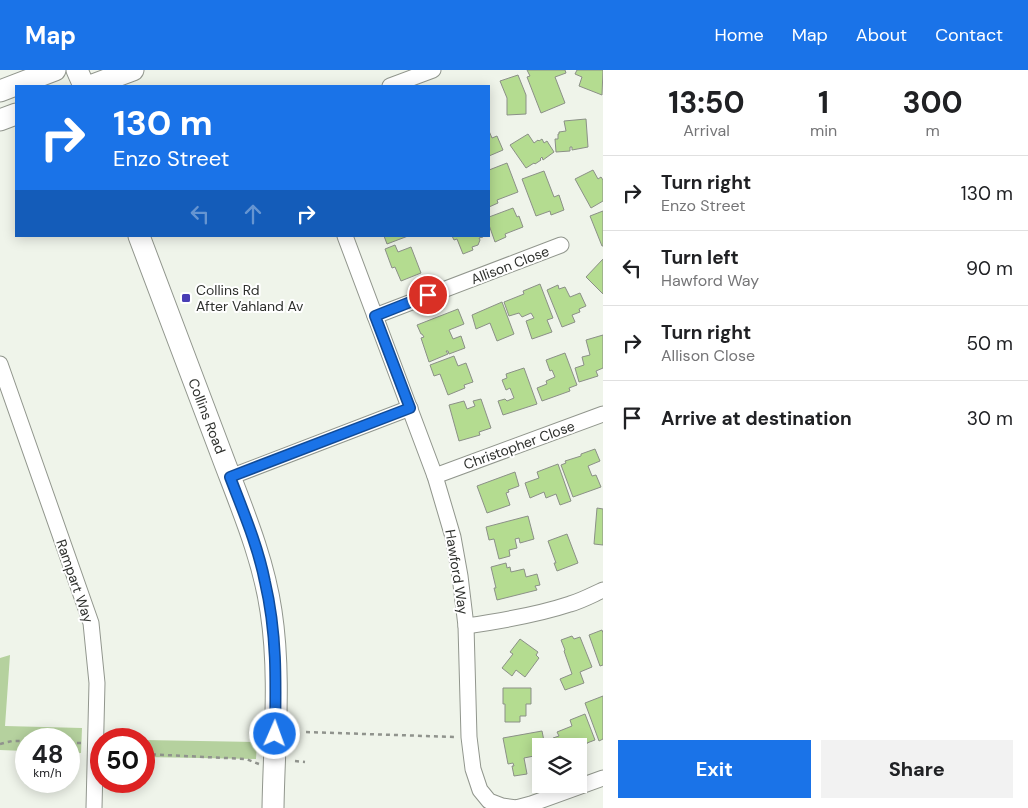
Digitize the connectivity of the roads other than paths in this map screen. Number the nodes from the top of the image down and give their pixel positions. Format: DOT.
graph roads {
  1 [pos="55,70"];
  2 [pos="77,70"];
  3 [pos="133,70"];
  4 [pos="432,70"];
  5 [pos="93,82"];
  6 [pos="15,85"];
  7 [pos="16,85"];
  8 [pos="393,85"];
  9 [pos="0,91"];
  10 [pos="15,114"];
  11 [pos="0,120"];
  12 [pos="139,237"];
  13 [pos="154,237"];
  14 [pos="345,237"];
  15 [pos="560,245"];
  16 [pos="375,316"];
  17 [pos="0,364"];
  18 [pos="410,408"];
  19 [pos="603,414"];
  20 [pos="237,474"];
  21 [pos="435,476"];
  22 [pos="603,590"];
  23 [pos="466,626"];
  24 [pos="603,778"];
  25 [pos="94,808"];
  26 [pos="273,808"];
  27 [pos="287,808"];
  1 -- 7 [label="main road"];
  2 -- 5 [label="main road"];
  3 -- 5 [label="main road"];
  4 -- 8 [label="street"];
  6 -- 9 [label="main road"];
  10 -- 11 [label="main road"];
  12 -- 20 [label="main road, Collins Road"];
  13 -- 20 [label="main road, Collins Road"];
  14 -- 16 [label="street, Hawford Way"];
  15 -- 16 [label="street, Allison Close"];
  16 -- 18 [label="street, Hawford Way"];
  17 -- 25 [label="street, Rampart Way"];
  18 -- 20 [label="street"];
  18 -- 21 [label="street, Hawford Way"];
  19 -- 21 [label="street, Christopher Close"];
  20 -- 26 [label="main road, Collins Road"];
  20 -- 27 [label="main road, Collins Road"];
  21 -- 23 [label="street, Hawford Way"];
  22 -- 23 [label="street"];
  23 -- 24 [label="street, Hawford Way"];
}
